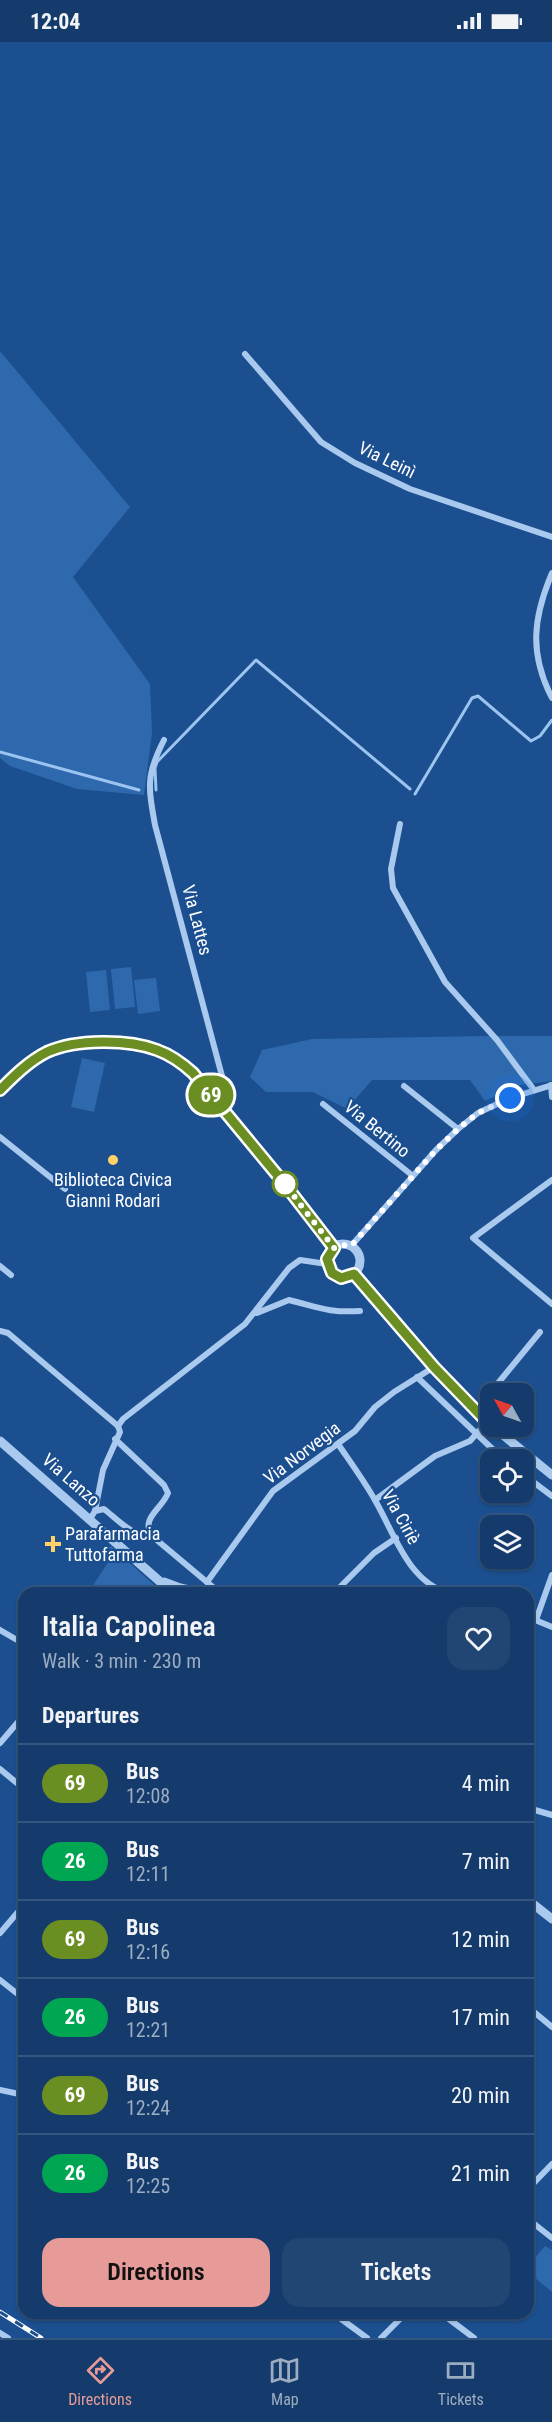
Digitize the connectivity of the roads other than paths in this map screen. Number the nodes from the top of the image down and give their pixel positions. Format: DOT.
graph roads {
  1 [pos="245,354"];
  2 [pos="552,537"];
  3 [pos="552,573"];
  4 [pos="552,698"];
  5 [pos="164,740"];
  6 [pos="400,824"];
  7 [pos="551,1085"];
  8 [pos="404,1086"];
  9 [pos="0,1090"];
  10 [pos="534,1090"];
  11 [pos="552,1097"];
  12 [pos="323,1104"];
  13 [pos="221,1107"];
  14 [pos="458,1129"];
  15 [pos="0,1137"];
  16 [pos="413,1176"];
  17 [pos="552,1180"];
  18 [pos="65,1189"];
  19 [pos="351,1246"];
  20 [pos="334,1248"];
  21 [pos="327,1264"];
  22 [pos="0,1266"];
  23 [pos="354,1274"];
  24 [pos="11,1275"];
  25 [pos="552,1304"];
  26 [pos="360,1311"];
  27 [pos="253,1315"];
  28 [pos="0,1331"];
  29 [pos="540,1332"];
  30 [pos="434,1367"];
  31 [pos="417,1377"];
  32 [pos="478,1413"];
  33 [pos="118,1426"];
  34 [pos="480,1431"];
  35 [pos="476,1434"];
  36 [pos="505,1437"];
  37 [pos="115,1439"];
  38 [pos="0,1441"];
  39 [pos="338,1444"];
  40 [pos="492,1449"];
  41 [pos="552,1475"];
  42 [pos="534,1482"];
  43 [pos="552,1496"];
  44 [pos="375,1500"];
  45 [pos="92,1515"];
  46 [pos="152,1536"];
  47 [pos="396,1539"];
  48 [pos="552,1575"];
  49 [pos="159,1580"];
  50 [pos="207,1582"];
  51 [pos="167,1587"];
  52 [pos="177,1587"];
  53 [pos="213,1587"];
  54 [pos="340,1587"];
  55 [pos="432,1587"];
  56 [pos="536,1620"];
  57 [pos="552,1627"];
  58 [pos="0,1630"];
  59 [pos="18,1640"];
  60 [pos="18,1722"];
  61 [pos="0,1743"];
  62 [pos="0,1769"];
  63 [pos="18,1784"];
  64 [pos="534,1810"];
  65 [pos="552,1815"];
  66 [pos="534,1905"];
  67 [pos="18,1912"];
  68 [pos="552,1919"];
  69 [pos="0,1933"];
  70 [pos="0,1980"];
  71 [pos="18,1994"];
  72 [pos="534,2012"];
  73 [pos="552,2028"];
  74 [pos="0,2090"];
  75 [pos="18,2094"];
  76 [pos="552,2164"];
  77 [pos="534,2183"];
  78 [pos="534,2224"];
  79 [pos="552,2238"];
  80 [pos="341,2319"];
  81 [pos="400,2319"];
  82 [pos="449,2319"];
  83 [pos="0,2333"];
  84 [pos="8,2338"];
  85 [pos="366,2338"];
  86 [pos="381,2338"];
  87 [pos="474,2338"];
  1 -- 2 [label="street, Via Leinì"];
  3 -- 4 [label="street"];
  5 -- 13 [label="street, Via Lattes"];
  6 -- 10 [label="street"];
  7 -- 10 [label="street, Via Bertino"];
  7 -- 11 [label="street"];
  8 -- 14 [label="street"];
  9 -- 13 [label="street"];
  10 -- 14 [label="street, Via Bertino"];
  12 -- 16 [label="street, Via Bertino"];
  13 -- 20 [label="street"];
  14 -- 16 [label="street, Via Bertino"];
  15 -- 18 [label="street"];
  16 -- 19 [label="street, Via Bertino"];
  17 -- 25 [label="street"];
  19 -- 20 [label="street"];
  19 -- 23 [label="street"];
  20 -- 21 [label="street"];
  21 -- 23 [label="street"];
  21 -- 27 [label="street"];
  22 -- 24 [label="street"];
  23 -- 30 [label="street"];
  26 -- 27 [label="street"];
  27 -- 33 [label="street"];
  28 -- 33 [label="street"];
  29 -- 32 [label="street"];
  30 -- 31 [label="street, Via Norvegia"];
  30 -- 32 [label="street"];
  31 -- 35 [label="street"];
  31 -- 39 [label="street, Via Norvegia"];
  33 -- 37 [label="street"];
  34 -- 35 [label="street"];
  35 -- 40 [label="street"];
  35 -- 44 [label="street"];
  36 -- 41 [label="street"];
  37 -- 45 [label="street"];
  37 -- 46 [label="street"];
  38 -- 45 [label="street, Via Lanzo"];
  39 -- 44 [label="street, Via Ciriè"];
  39 -- 50 [label="street, Via Norvegia"];
  42 -- 43 [label="street"];
  44 -- 47 [label="street, Via Ciriè"];
  45 -- 46 [label="street"];
  45 -- 49 [label="street, Via Lanzo"];
  46 -- 50 [label="street"];
  47 -- 54 [label="street"];
  47 -- 55 [label="street, Via Ciriè"];
  48 -- 56 [label="street"];
  49 -- 51 [label="street, Via Lanzo"];
  49 -- 52 [label="street"];
  50 -- 53 [label="street"];
  56 -- 57 [label="street"];
  58 -- 59 [label="street"];
  60 -- 61 [label="street"];
  62 -- 63 [label="street"];
  64 -- 65 [label="street"];
  66 -- 68 [label="street"];
  67 -- 69 [label="street"];
  70 -- 71 [label="street"];
  72 -- 73 [label="street"];
  74 -- 75 [label="street"];
  76 -- 77 [label="street"];
  78 -- 79 [label="street"];
  80 -- 85 [label="street"];
  81 -- 86 [label="street"];
  82 -- 87 [label="street"];
  83 -- 84 [label="street"];
}
